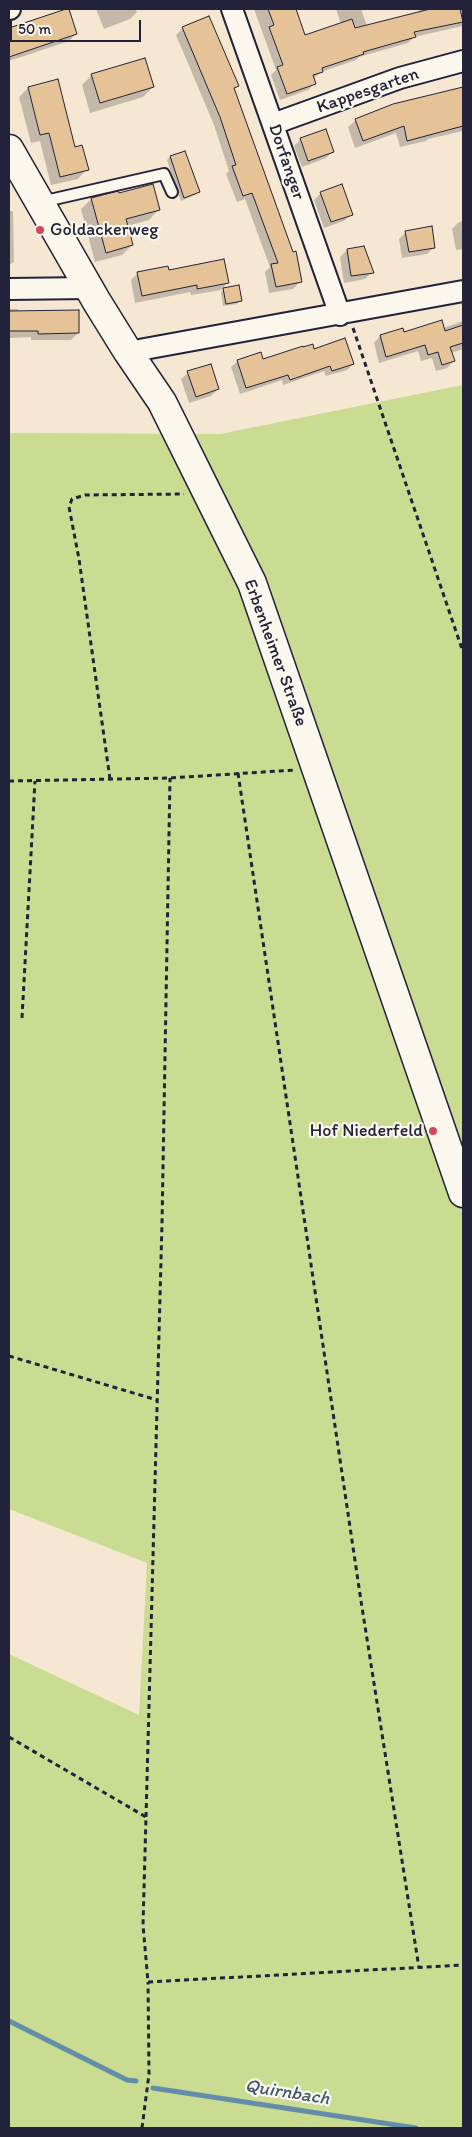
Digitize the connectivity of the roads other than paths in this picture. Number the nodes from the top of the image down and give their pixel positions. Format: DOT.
graph roads {
  1 [pos="232,9"];
  2 [pos="463,61"];
  3 [pos="273,124"];
  4 [pos="9,149"];
  5 [pos="172,192"];
  6 [pos="40,203"];
  7 [pos="89,288"];
  8 [pos="9,289"];
  9 [pos="463,291"];
  10 [pos="344,314"];
  11 [pos="128,352"];
  12 [pos="463,1193"];
  1 -- 3 [label="street, Dorfanger"];
  2 -- 3 [label="street, Kappesgarten"];
  3 -- 10 [label="street, Dorfanger"];
  4 -- 6 [label="street, Erbenheimer Straße"];
  5 -- 6 [label="lane"];
  6 -- 7 [label="street, Erbenheimer Straße"];
  7 -- 8 [label="street"];
  7 -- 11 [label="street, Erbenheimer Straße"];
  9 -- 10 [label="street"];
  10 -- 11 [label="street"];
  11 -- 12 [label="street, Erbenheimer Straße"];
}
